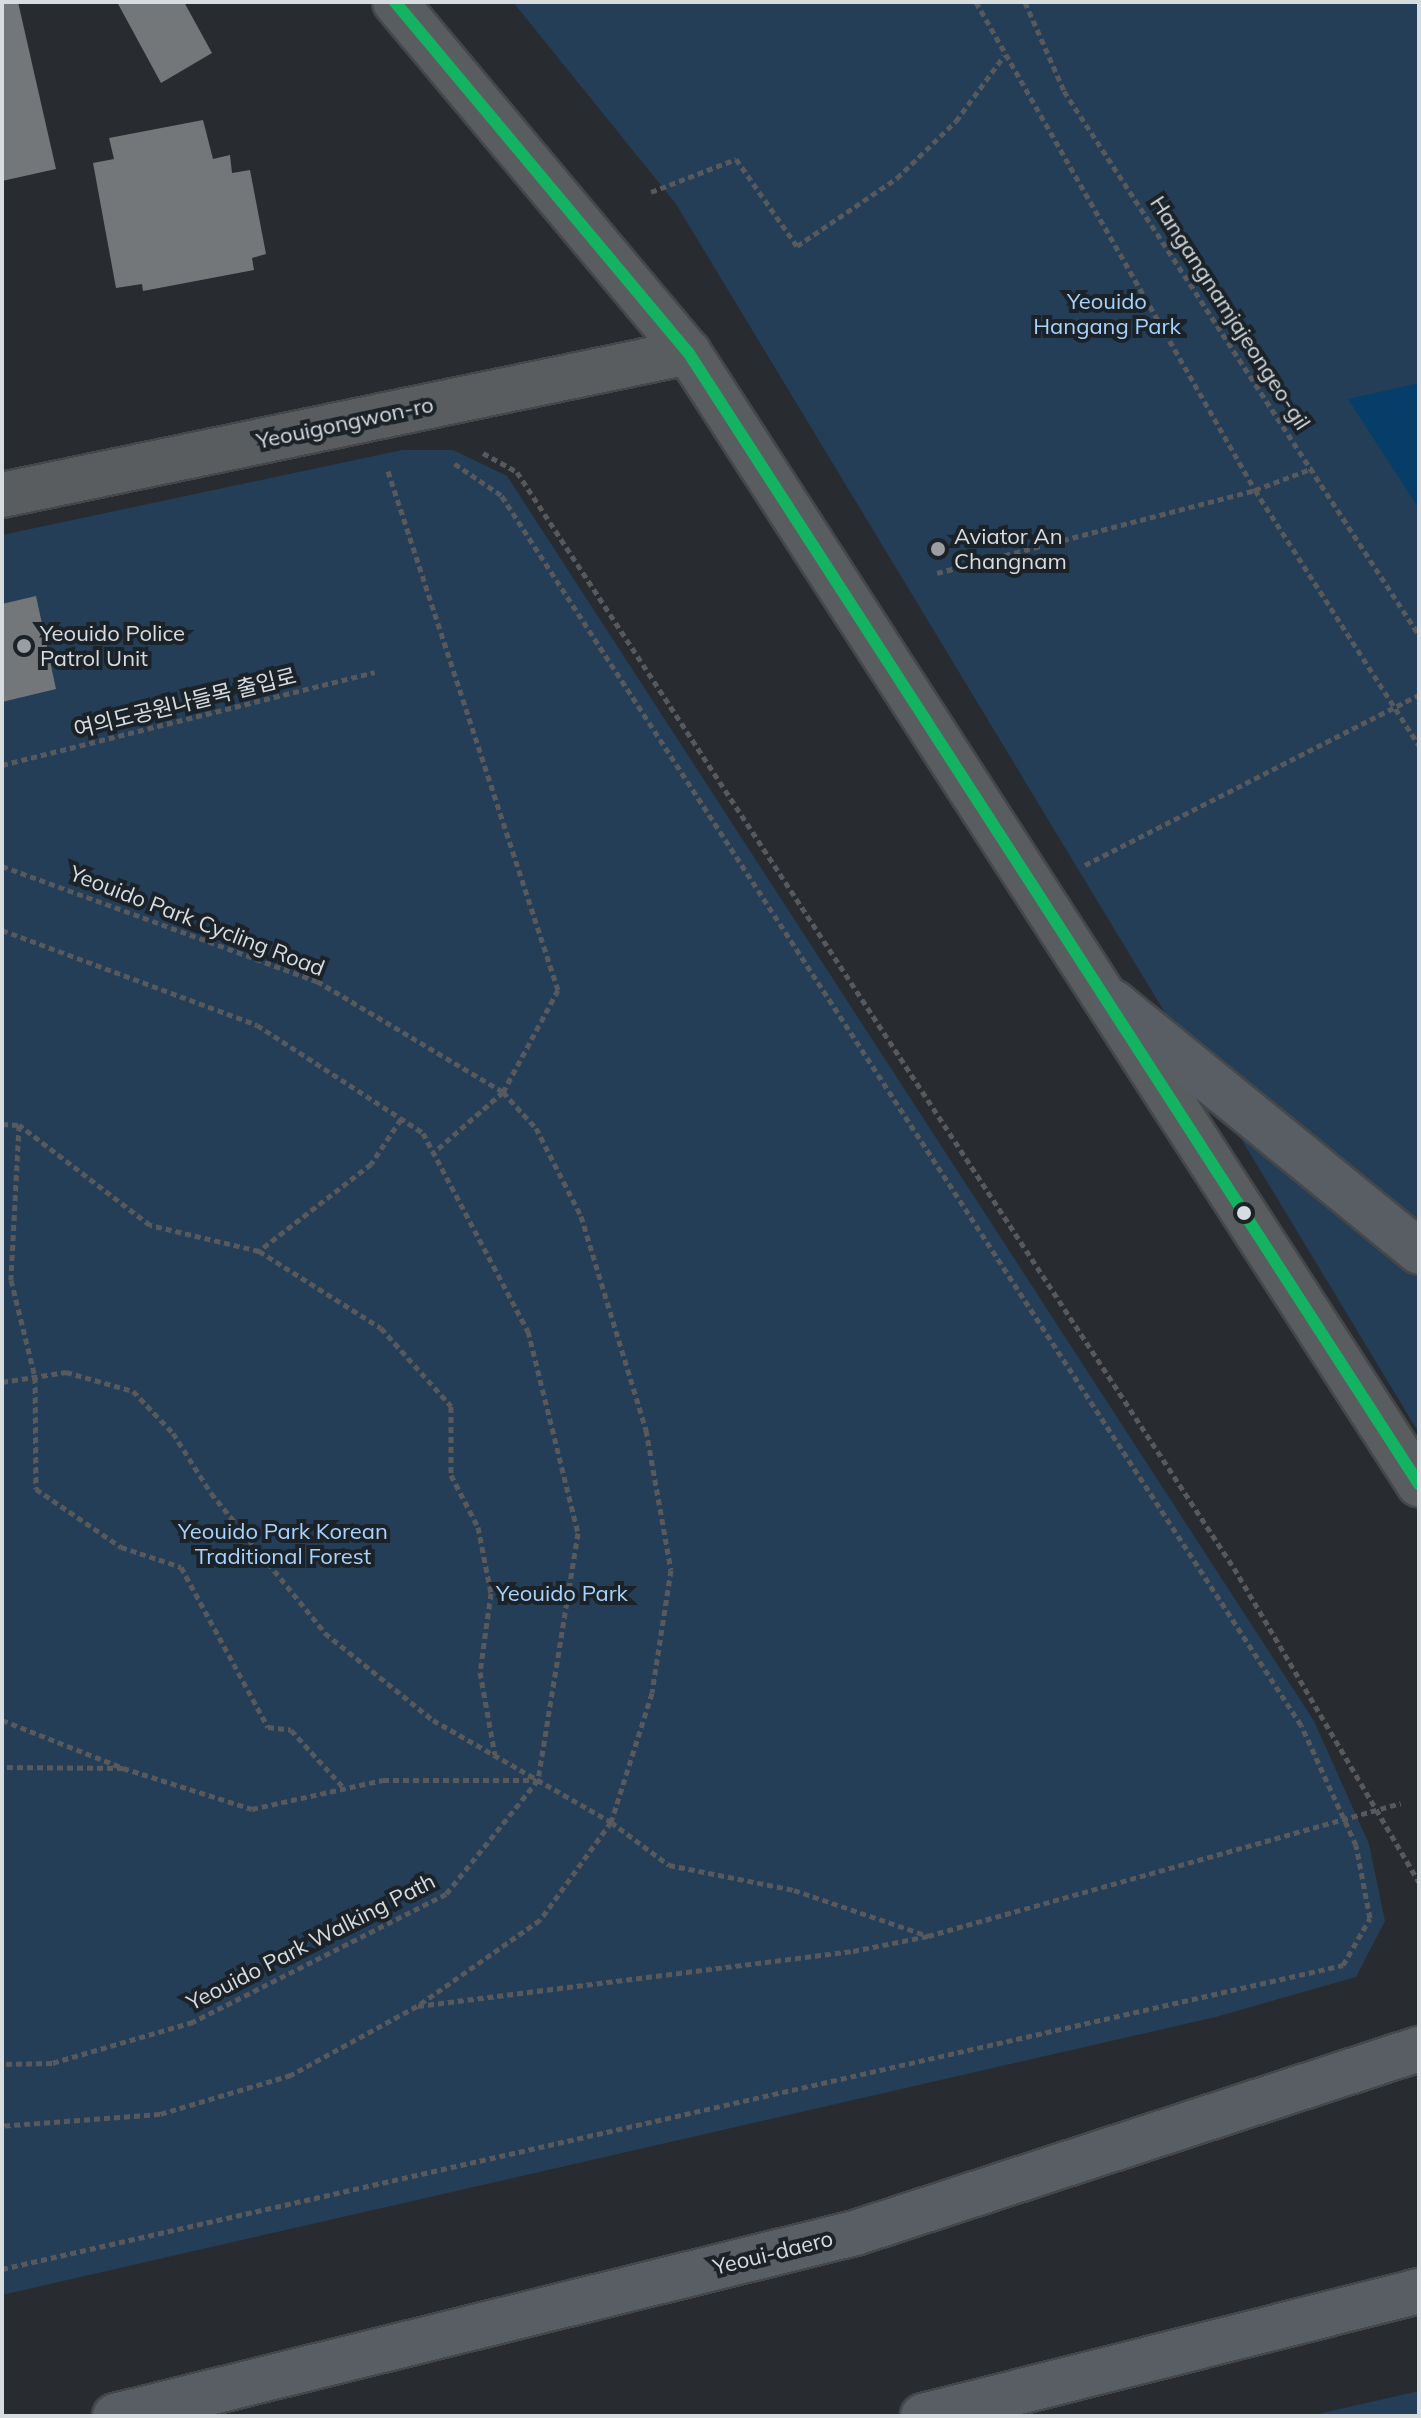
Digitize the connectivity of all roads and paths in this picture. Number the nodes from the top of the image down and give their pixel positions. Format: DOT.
graph roads {
  1 [pos="395,2"];
  2 [pos="976,2"];
  3 [pos="1025,2"];
  4 [pos="1004,56"];
  5 [pos="651,192"];
  6 [pos="688,352"];
  7 [pos="370,418"];
  8 [pos="472,447"];
  9 [pos="444,463"];
  10 [pos="1313,468"];
  11 [pos="397,469"];
  12 [pos="387,470"];
  13 [pos="1255,490"];
  14 [pos="2,495"];
  15 [pos="937,573"];
  16 [pos="1419,635"];
  17 [pos="375,672"];
  18 [pos="1419,695"];
  19 [pos="1395,707"];
  20 [pos="1419,745"];
  21 [pos="2,765"];
  22 [pos="2,866"];
  23 [pos="1039,889"];
  24 [pos="2,930"];
  25 [pos="1113,1002"];
  26 [pos="503,1092"];
  27 [pos="401,1119"];
  28 [pos="2,1124"];
  29 [pos="19,1125"];
  30 [pos="433,1153"];
  31 [pos="259,1251"];
  32 [pos="1419,1252"];
  33 [pos="35,1377"];
  34 [pos="2,1382"];
  35 [pos="1419,1484"];
  36 [pos="2,1720"];
  37 [pos="495,1756"];
  38 [pos="2,1767"];
  39 [pos="123,1768"];
  40 [pos="538,1780"];
  41 [pos="344,1788"];
  42 [pos="1401,1803"];
  43 [pos="1375,1810"];
  44 [pos="611,1822"];
  45 [pos="1419,1882"];
  46 [pos="928,1936"];
  47 [pos="417,2006"];
  48 [pos="1419,2049"];
  49 [pos="2,2064"];
  50 [pos="2,2126"];
  51 [pos="2,2269"];
  52 [pos="1419,2291"];
  53 [pos="115,2416"];
  54 [pos="923,2416"];
  1 -- 6 [label="main road"];
  2 -- 4 [label="path"];
  3 -- 10 [label="path, Hangangnamjajeongeo-gil"];
  4 -- 5 [label="path"];
  4 -- 13 [label="path"];
  6 -- 7 [label="main road, Yeouigongwon-ro"];
  6 -- 23 [label="main road"];
  7 -- 12 [label="path"];
  7 -- 14 [label="main road, Yeouigongwon-ro"];
  8 -- 43 [label="path"];
  9 -- 51 [label="path"];
  10 -- 13 [label="path"];
  10 -- 16 [label="path, Hangangnamjajeongeo-gil"];
  11 -- 12 [label="path"];
  12 -- 26 [label="path"];
  13 -- 15 [label="path"];
  13 -- 19 [label="path"];
  17 -- 21 [label="path, 여의도공원나들목 출입로"];
  18 -- 19 [label="path"];
  19 -- 20 [label="path"];
  19 -- 23 [label="path"];
  22 -- 26 [label="path, Yeouido Park Cycling Road"];
  23 -- 25 [label="main road"];
  24 -- 27 [label="path, Yeouido Park Walking Path"];
  25 -- 32 [label="main road"];
  25 -- 35 [label="main road"];
  26 -- 30 [label="path"];
  26 -- 44 [label="path, Yeouido Park Cycling Road"];
  27 -- 30 [label="path, Yeouido Park Walking Path"];
  27 -- 31 [label="path"];
  28 -- 29 [label="path"];
  29 -- 31 [label="path"];
  29 -- 33 [label="path"];
  30 -- 40 [label="path, Yeouido Park Walking Path"];
  31 -- 37 [label="path"];
  33 -- 34 [label="path"];
  33 -- 37 [label="path"];
  33 -- 41 [label="path"];
  36 -- 39 [label="path"];
  37 -- 40 [label="path"];
  38 -- 39 [label="path"];
  39 -- 41 [label="path"];
  40 -- 41 [label="path"];
  40 -- 44 [label="path"];
  40 -- 49 [label="path, Yeouido Park Walking Path"];
  42 -- 43 [label="path"];
  43 -- 45 [label="path"];
  43 -- 46 [label="path"];
  44 -- 46 [label="path"];
  44 -- 47 [label="path, Yeouido Park Cycling Road"];
  46 -- 47 [label="path"];
  47 -- 50 [label="path, Yeouido Park Cycling Road"];
  48 -- 53 [label="main road, Yeoui-daero"];
  52 -- 54 [label="main road"];
}
